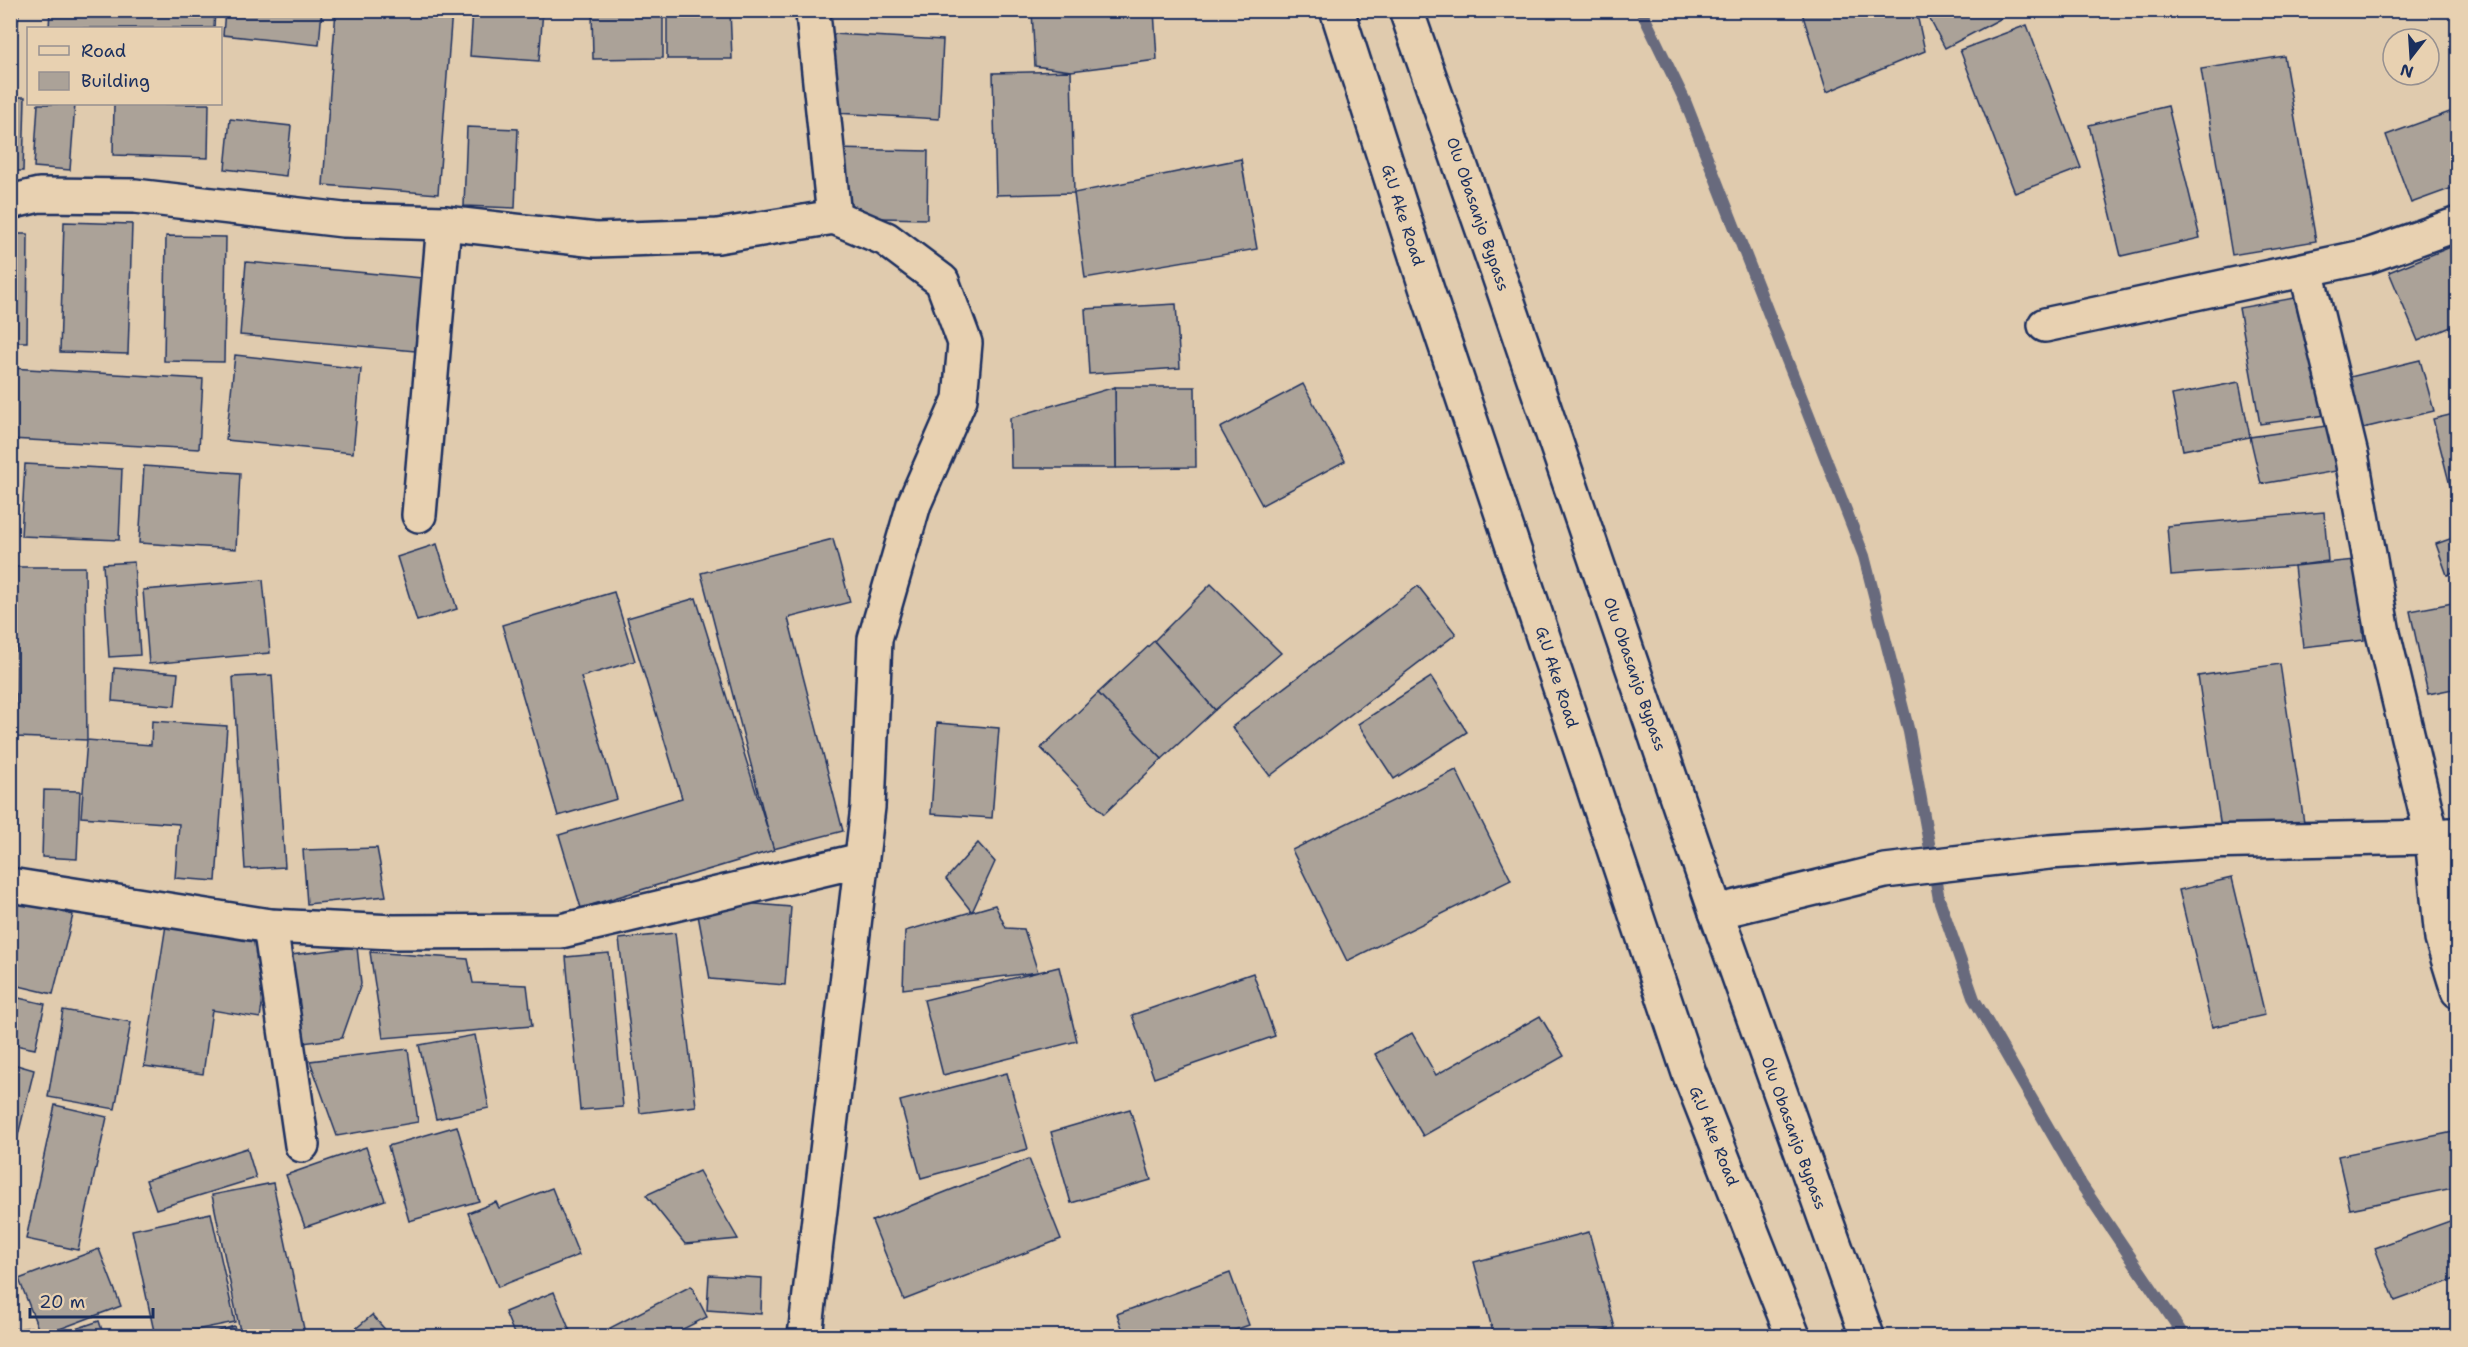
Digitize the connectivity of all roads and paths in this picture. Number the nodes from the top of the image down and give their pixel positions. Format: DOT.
graph roads {
  1 [pos="811,10"];
  2 [pos="1337,10"];
  3 [pos="1406,10"];
  4 [pos="10,202"];
  5 [pos="834,217"];
  6 [pos="444,223"];
  7 [pos="2457,224"];
  8 [pos="2306,270"];
  9 [pos="2045,325"];
  10 [pos="419,515"];
  11 [pos="2445,835"];
  12 [pos="861,860"];
  13 [pos="10,885"];
  14 [pos="1716,912"];
  15 [pos="270,926"];
  16 [pos="2457,990"];
  17 [pos="302,1145"];
  18 [pos="805,1336"];
  19 [pos="1794,1336"];
  20 [pos="1867,1336"];
  1 -- 5 [label="street"];
  2 -- 19 [label="street, G.U Ake Road"];
  3 -- 14 [label="street, Olu Obasanjo Bypass"];
  4 -- 6 [label="street"];
  5 -- 6 [label="street"];
  5 -- 12 [label="street"];
  6 -- 10 [label="street"];
  7 -- 8 [label="street"];
  8 -- 9 [label="street"];
  8 -- 11 [label="street"];
  11 -- 14 [label="street"];
  11 -- 16 [label="street"];
  12 -- 15 [label="street"];
  12 -- 18 [label="street"];
  13 -- 15 [label="street"];
  14 -- 20 [label="street, Olu Obasanjo Bypass"];
  15 -- 17 [label="street"];
}
